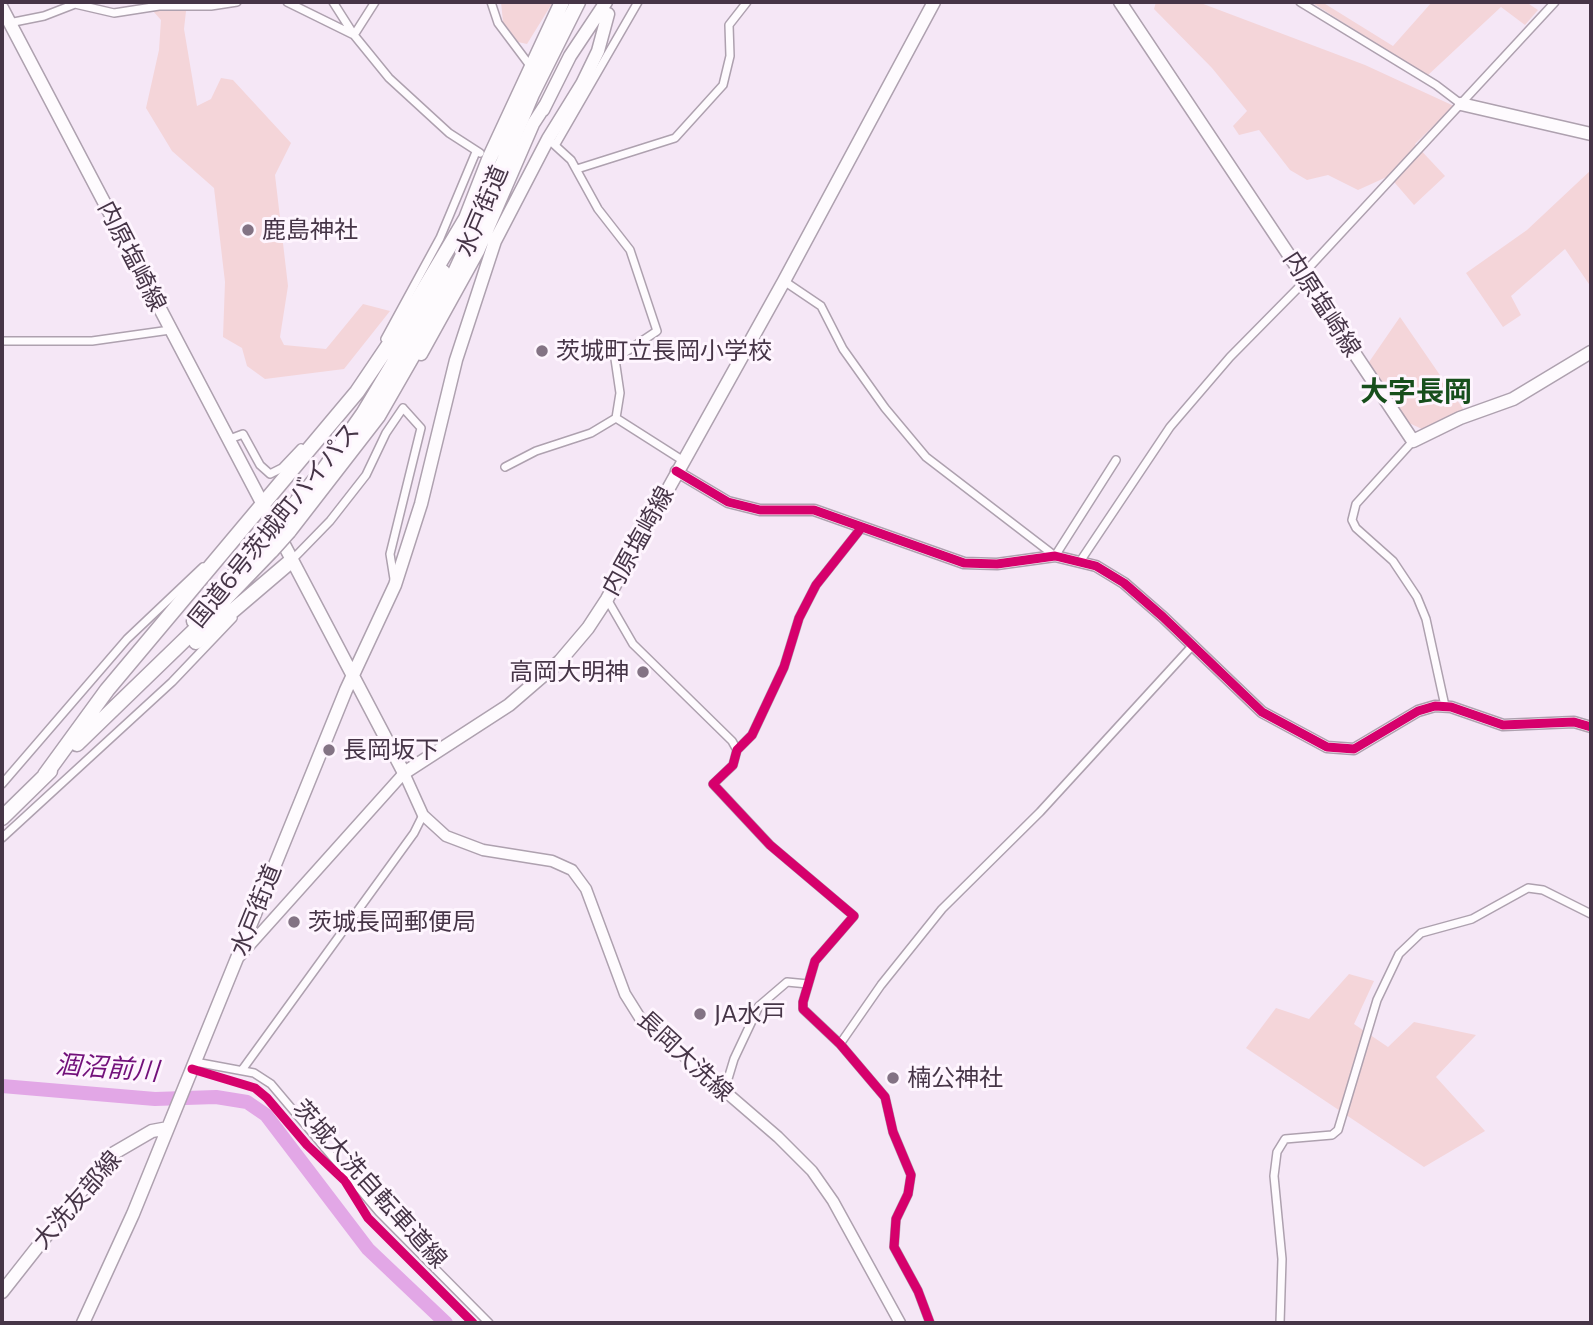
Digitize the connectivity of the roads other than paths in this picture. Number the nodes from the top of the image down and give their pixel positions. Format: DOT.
graph roads {
  1 [pos="237,2"];
  2 [pos="286,2"];
  3 [pos="333,2"];
  4 [pos="375,2"];
  5 [pos="491,2"];
  6 [pos="562,2"];
  7 [pos="578,2"];
  8 [pos="638,2"];
  9 [pos="747,2"];
  10 [pos="934,2"];
  11 [pos="1120,2"];
  12 [pos="1300,2"];
  13 [pos="1555,2"];
  14 [pos="2,8"];
  15 [pos="607,8"];
  16 [pos="9,23"];
  17 [pos="354,35"];
  18 [pos="531,67"];
  19 [pos="546,104"];
  20 [pos="1461,104"];
  21 [pos="1591,134"];
  22 [pos="552,142"];
  23 [pos="483,154"];
  24 [pos="577,169"];
  25 [pos="468,215"];
  26 [pos="505,220"];
  27 [pos="1304,277"];
  28 [pos="784,281"];
  29 [pos="170,330"];
  30 [pos="2,341"];
  31 [pos="1591,352"];
  32 [pos="378,416"];
  33 [pos="616,418"];
  34 [pos="227,440"];
  35 [pos="1413,440"];
  36 [pos="1116,460"];
  37 [pos="679,465"];
  38 [pos="505,467"];
  39 [pos="260,505"];
  40 [pos="285,525"];
  41 [pos="862,527"];
  42 [pos="224,552"];
  43 [pos="1055,556"];
  44 [pos="1081,560"];
  45 [pos="291,561"];
  46 [pos="395,585"];
  47 [pos="607,599"];
  48 [pos="239,605"];
  49 [pos="1193,646"];
  50 [pos="353,675"];
  51 [pos="1445,706"];
  52 [pos="1591,727"];
  53 [pos="737,750"];
  54 [pos="404,773"];
  55 [pos="46,775"];
  56 [pos="2,784"];
  57 [pos="423,815"];
  58 [pos="2,818"];
  59 [pos="2,838"];
  60 [pos="1591,914"];
  61 [pos="253,919"];
  62 [pos="266,928"];
  63 [pos="236,960"];
  64 [pos="808,984"];
  65 [pos="840,1044"];
  66 [pos="195,1062"];
  67 [pos="242,1070"];
  68 [pos="724,1093"];
  69 [pos="170,1122"];
  70 [pos="2,1292"];
  71 [pos="83,1323"];
  72 [pos="489,1323"];
  73 [pos="900,1323"];
  74 [pos="930,1323"];
  75 [pos="1280,1323"];
  1 -- 16 [label="street"];
  2 -- 17 [label="street"];
  3 -- 17 [label="street"];
  4 -- 17 [label="street"];
  5 -- 18 [label="street"];
  6 -- 18 [label="highway, 水戸街道"];
  7 -- 32 [label="highway, 水戸街道"];
  8 -- 22 [label="street"];
  9 -- 24 [label="street"];
  10 -- 28 [label="main road, 内原塩崎線"];
  11 -- 27 [label="main road, 内原塩崎線"];
  12 -- 20 [label="street"];
  13 -- 20 [label="street"];
  14 -- 16 [label="main road, 内原塩崎線"];
  15 -- 19 [label="main road"];
  15 -- 22 [label="main road"];
  16 -- 29 [label="main road, 内原塩崎線"];
  17 -- 23 [label="street"];
  18 -- 23 [label="highway, 水戸街道"];
  19 -- 26 [label="main road"];
  19 -- 32 [label="main road"];
  20 -- 21 [label="main road"];
  20 -- 27 [label="street"];
  22 -- 24 [label="street"];
  22 -- 26 [label="main road"];
  23 -- 25 [label="highway, 水戸街道"];
  23 -- 34 [label="street"];
  24 -- 33 [label="street"];
  25 -- 39 [label="highway"];
  25 -- 40 [label="highway, 国道6号茨城町バイパス"];
  26 -- 46 [label="main road, 水戸街道"];
  27 -- 35 [label="main road, 内原塩崎線"];
  27 -- 44 [label="street"];
  28 -- 37 [label="main road, 内原塩崎線"];
  28 -- 43 [label="street"];
  29 -- 30 [label="street"];
  29 -- 34 [label="main road, 内原塩崎線"];
  31 -- 35 [label="main road"];
  32 -- 40 [label="highway, 国道6号茨城町バイパス"];
  33 -- 37 [label="street"];
  33 -- 38 [label="street"];
  34 -- 39 [label="main road, 内原塩崎線"];
  35 -- 51 [label="street"];
  36 -- 43 [label="street"];
  37 -- 41 [label="street"];
  37 -- 47 [label="main road, 内原塩崎線"];
  39 -- 42 [label="highway"];
  39 -- 45 [label="main road"];
  40 -- 55 [label="highway, 国道6号茨城町バイパス, bridge"];
  41 -- 43 [label="street"];
  41 -- 53 [label="street"];
  42 -- 55 [label="highway"];
  42 -- 56 [label="street"];
  43 -- 44 [label="street"];
  44 -- 49 [label="street"];
  45 -- 46 [label="street"];
  45 -- 48 [label="highway"];
  45 -- 50 [label="main road"];
  46 -- 50 [label="main road, 水戸街道"];
  47 -- 53 [label="street"];
  47 -- 54 [label="main road, 内原塩崎線"];
  48 -- 55 [label="highway"];
  48 -- 59 [label="street"];
  49 -- 51 [label="street"];
  49 -- 65 [label="street"];
  50 -- 54 [label="main road"];
  50 -- 61 [label="main road, 水戸街道"];
  51 -- 52 [label="street"];
  53 -- 64 [label="street"];
  54 -- 57 [label="street, 長岡大洗線"];
  54 -- 62 [label="street"];
  55 -- 58 [label="highway, 国道6号茨城町バイパス"];
  57 -- 67 [label="street"];
  57 -- 68 [label="street, 長岡大洗線"];
  60 -- 75 [label="street"];
  61 -- 62 [label="street"];
  61 -- 63 [label="main road, 水戸街道"];
  62 -- 63 [label="street"];
  63 -- 66 [label="main road, 水戸街道"];
  64 -- 65 [label="street"];
  64 -- 68 [label="street"];
  65 -- 74 [label="street"];
  66 -- 67 [label="street"];
  66 -- 69 [label="main road, 水戸街道"];
  67 -- 72 [label="street"];
  68 -- 73 [label="street, 長岡大洗線"];
  69 -- 70 [label="main road, 大洗友部線"];
  69 -- 71 [label="main road, 水戸街道"];
}
